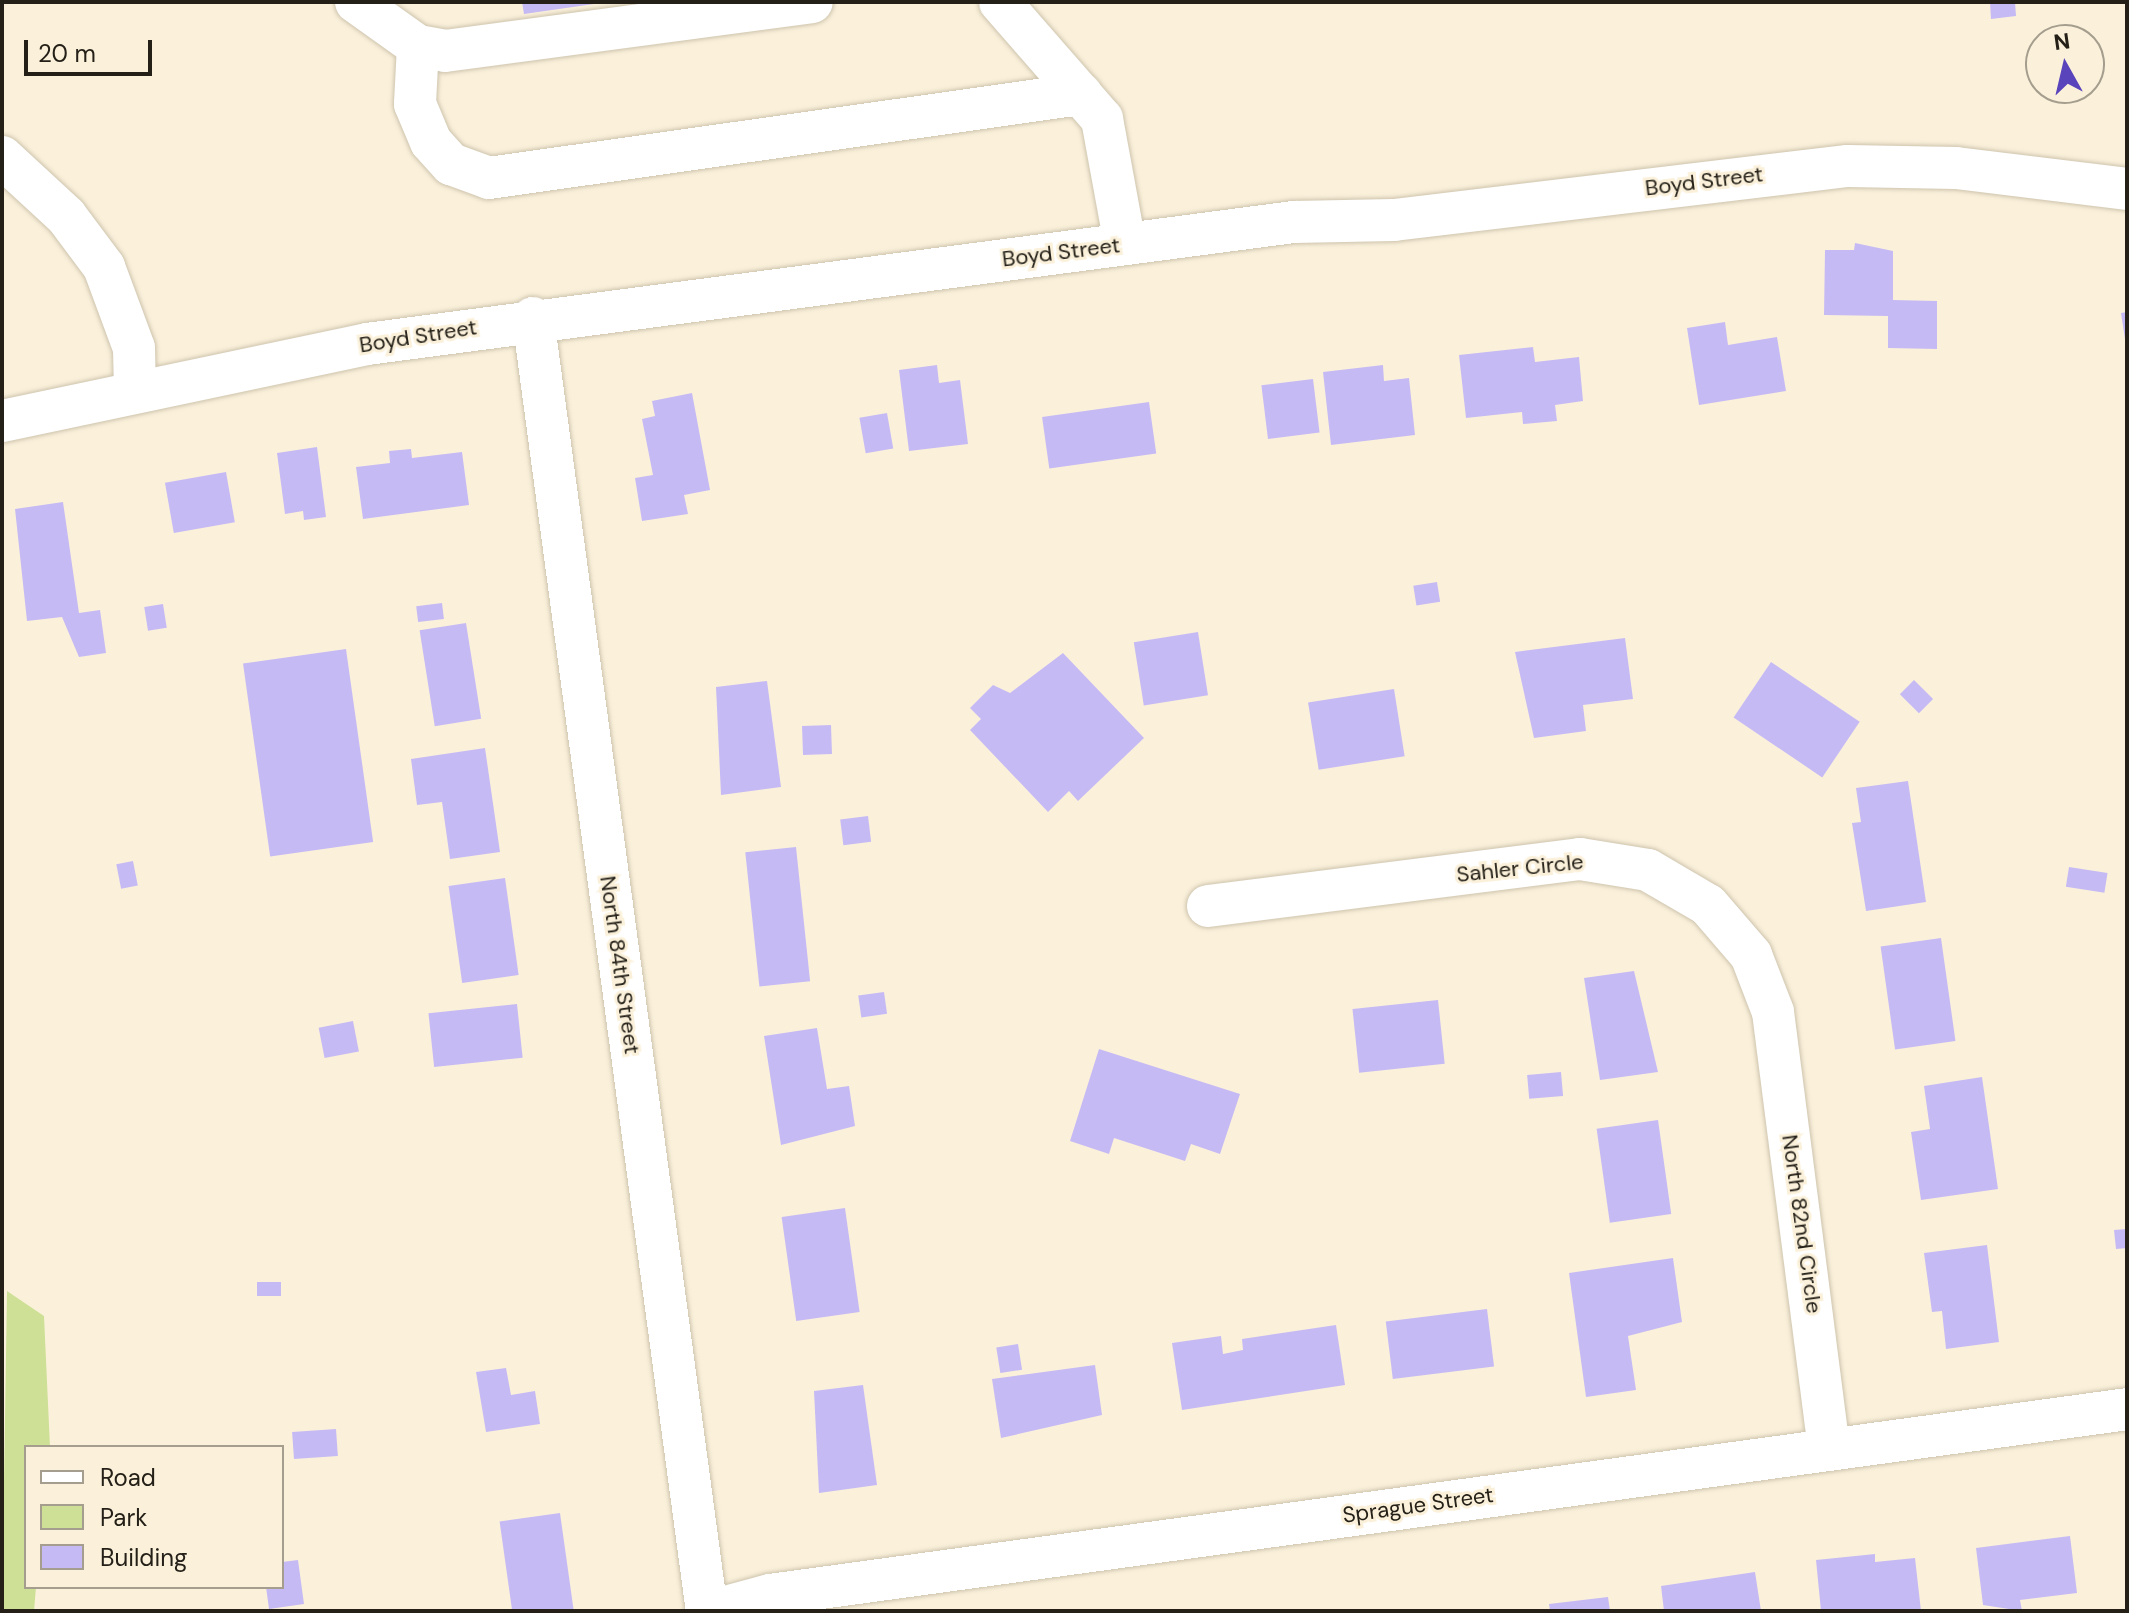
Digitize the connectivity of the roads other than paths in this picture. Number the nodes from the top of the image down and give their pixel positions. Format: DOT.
graph roads {
  1 [pos="356,2"];
  2 [pos="812,2"];
  3 [pos="1000,2"];
  4 [pos="418,46"];
  5 [pos="1081,94"];
  6 [pos="2,157"];
  7 [pos="2127,189"];
  8 [pos="1125,244"];
  9 [pos="533,318"];
  10 [pos="135,391"];
  11 [pos="2,421"];
  12 [pos="1208,906"];
  13 [pos="1770,999"];
  14 [pos="2127,1409"];
  15 [pos="1829,1449"];
  16 [pos="709,1611"];
  1 -- 4 [label="street"];
  2 -- 4 [label="street"];
  3 -- 5 [label="street"];
  4 -- 5 [label="street"];
  5 -- 8 [label="street"];
  6 -- 10 [label="street"];
  7 -- 8 [label="street, Boyd Street"];
  8 -- 9 [label="street, Boyd Street"];
  9 -- 10 [label="street, Boyd Street"];
  9 -- 16 [label="street, North 84th Street"];
  10 -- 11 [label="street, Boyd Street"];
  12 -- 13 [label="street, Sahler Circle"];
  13 -- 15 [label="street, North 82nd Circle"];
  14 -- 15 [label="street, Sprague Street"];
  15 -- 16 [label="street, Sprague Street"];
}
